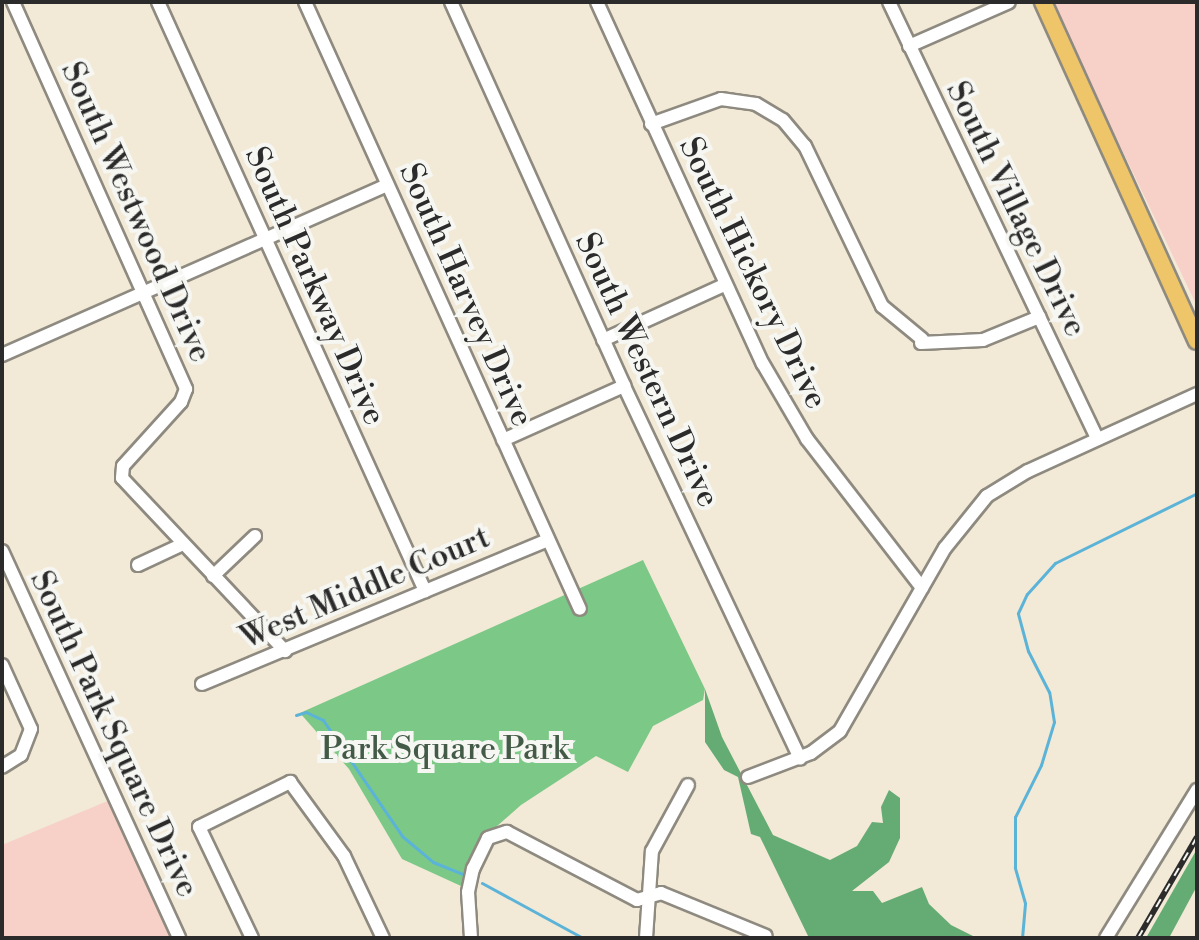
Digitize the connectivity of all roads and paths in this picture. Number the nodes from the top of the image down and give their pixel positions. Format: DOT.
graph roads {
  1 [pos="13,2"];
  2 [pos="158,2"];
  3 [pos="305,2"];
  4 [pos="451,2"];
  5 [pos="598,2"];
  6 [pos="889,2"];
  7 [pos="1009,2"];
  8 [pos="1043,2"];
  9 [pos="909,46"];
  10 [pos="651,124"];
  11 [pos="387,185"];
  12 [pos="265,240"];
  13 [pos="724,285"];
  14 [pos="143,292"];
  15 [pos="1039,317"];
  16 [pos="603,340"];
  17 [pos="1197,341"];
  18 [pos="2,355"];
  19 [pos="624,386"];
  20 [pos="1197,394"];
  21 [pos="1097,439"];
  22 [pos="503,440"];
  23 [pos="255,536"];
  24 [pos="548,540"];
  25 [pos="183,544"];
  26 [pos="2,551"];
  27 [pos="138,565"];
  28 [pos="213,576"];
  29 [pos="922,588"];
  30 [pos="425,591"];
  31 [pos="580,609"];
  32 [pos="285,651"];
  33 [pos="2,665"];
  34 [pos="202,684"];
  35 [pos="800,758"];
  36 [pos="2,767"];
  37 [pos="748,777"];
  38 [pos="688,785"];
  39 [pos="1197,790"];
  40 [pos="645,897"];
  41 [pos="766,936"];
  42 [pos="179,938"];
  43 [pos="252,938"];
  44 [pos="383,938"];
  45 [pos="471,938"];
  46 [pos="646,938"];
  47 [pos="1106,938"];
  1 -- 14 [label="street, South Westwood Drive"];
  2 -- 12 [label="street, South Parkway Drive"];
  3 -- 11 [label="street, South Harvey Drive"];
  4 -- 16 [label="street, South Western Drive"];
  5 -- 10 [label="street, South Hickory Drive"];
  6 -- 9 [label="street, South Village Drive"];
  7 -- 9 [label="street"];
  8 -- 17 [label="main road"];
  9 -- 15 [label="street, South Village Drive"];
  10 -- 13 [label="street, South Hickory Drive"];
  10 -- 15 [label="street"];
  11 -- 12 [label="street"];
  11 -- 22 [label="street, South Harvey Drive"];
  12 -- 14 [label="street"];
  12 -- 30 [label="street, South Parkway Drive"];
  13 -- 16 [label="street"];
  13 -- 29 [label="street, South Hickory Drive"];
  14 -- 18 [label="street"];
  14 -- 25 [label="street, South Westwood Drive"];
  15 -- 21 [label="street, South Village Drive"];
  16 -- 19 [label="street, South Western Drive"];
  19 -- 22 [label="street"];
  19 -- 35 [label="street, South Western Drive"];
  20 -- 21 [label="street"];
  21 -- 29 [label="street"];
  22 -- 24 [label="street, South Harvey Drive"];
  23 -- 28 [label="street"];
  24 -- 30 [label="street, West Middle Court"];
  24 -- 31 [label="street, South Harvey Drive"];
  25 -- 27 [label="street"];
  25 -- 28 [label="street, South Westwood Drive"];
  26 -- 42 [label="street, South Park Square Drive"];
  28 -- 32 [label="street, South Westwood Drive"];
  29 -- 35 [label="street"];
  30 -- 32 [label="street, West Middle Court"];
  32 -- 34 [label="street, West Middle Court"];
  33 -- 36 [label="street"];
  35 -- 37 [label="street"];
  38 -- 40 [label="street"];
  39 -- 47 [label="street"];
  40 -- 41 [label="street"];
  40 -- 45 [label="street"];
  40 -- 46 [label="street"];
  43 -- 44 [label="street"];
}
